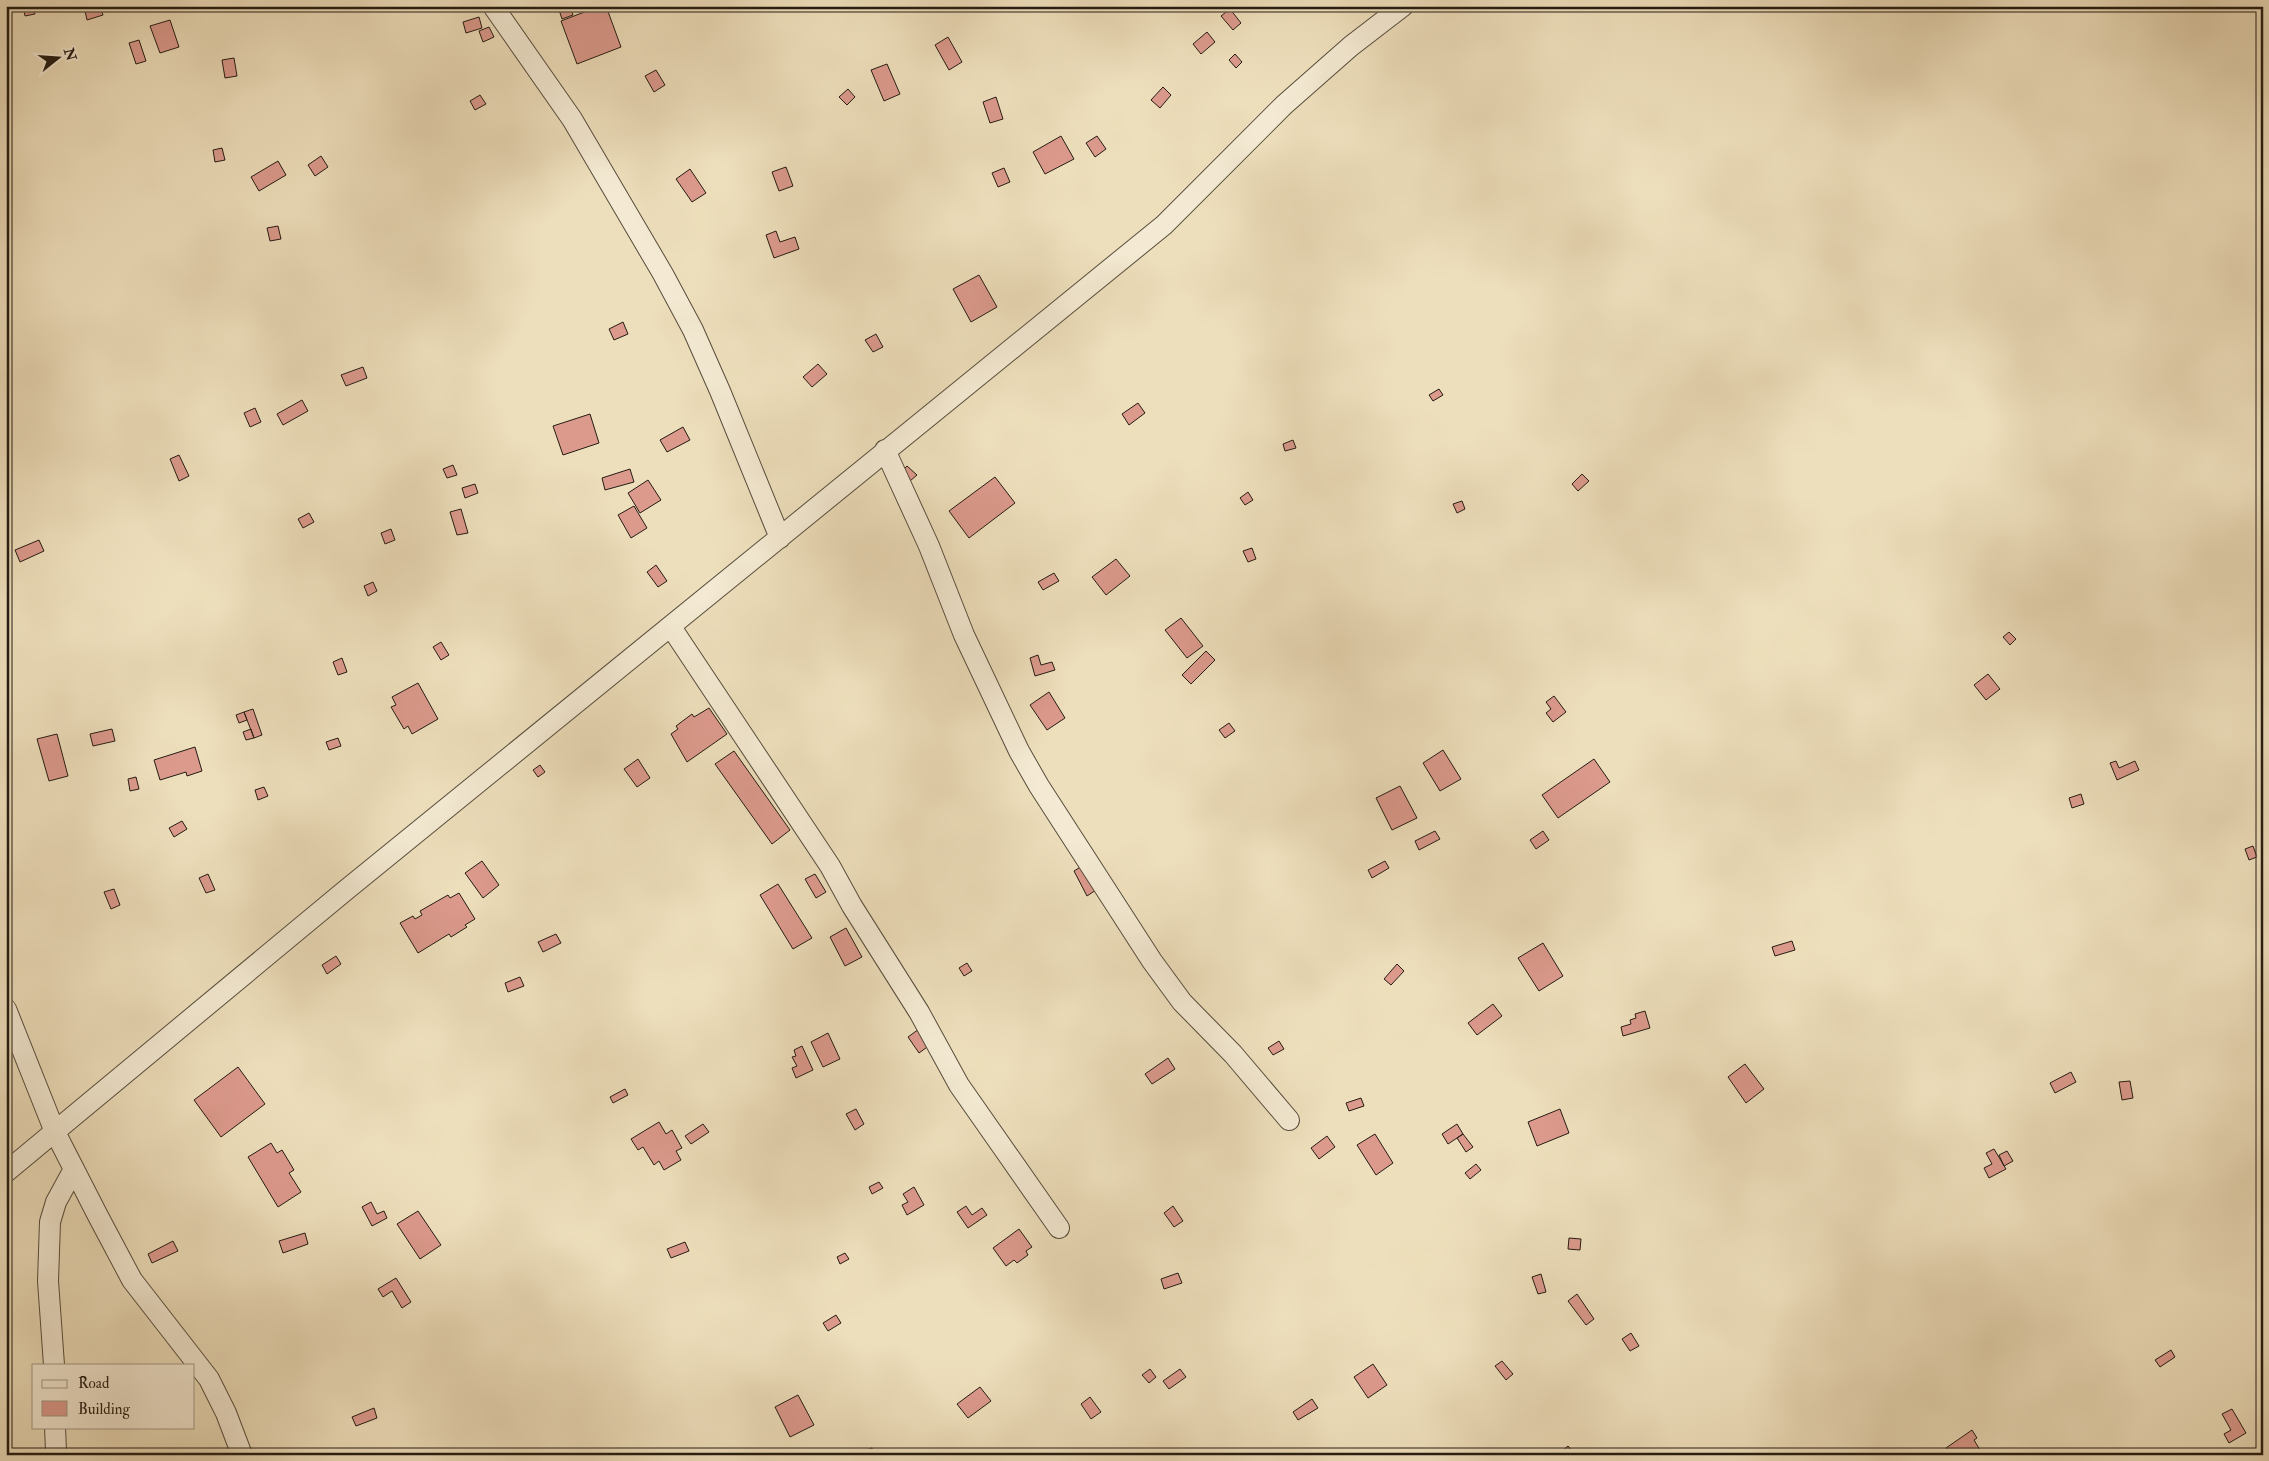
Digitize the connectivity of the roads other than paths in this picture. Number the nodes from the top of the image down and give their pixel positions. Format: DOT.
graph roads {
  1 [pos="493,6"];
  2 [pos="1404,6"];
  3 [pos="886,450"];
  4 [pos="780,538"];
  5 [pos="671,627"];
  6 [pos="6,1009"];
  7 [pos="1290,1120"];
  8 [pos="55,1132"];
  9 [pos="74,1169"];
  10 [pos="6,1172"];
  11 [pos="1060,1228"];
  12 [pos="54,1364"];
  13 [pos="56,1428"];
  14 [pos="56,1451"];
  15 [pos="242,1455"];
  1 -- 4 [label="street"];
  2 -- 3 [label="street"];
  3 -- 4 [label="street"];
  3 -- 7 [label="street"];
  4 -- 5 [label="street"];
  5 -- 8 [label="street"];
  5 -- 11 [label="street"];
  6 -- 8 [label="street"];
  8 -- 9 [label="street"];
  8 -- 10 [label="street"];
  9 -- 12 [label="street"];
  9 -- 15 [label="street"];
  13 -- 14 [label="street"];
}
